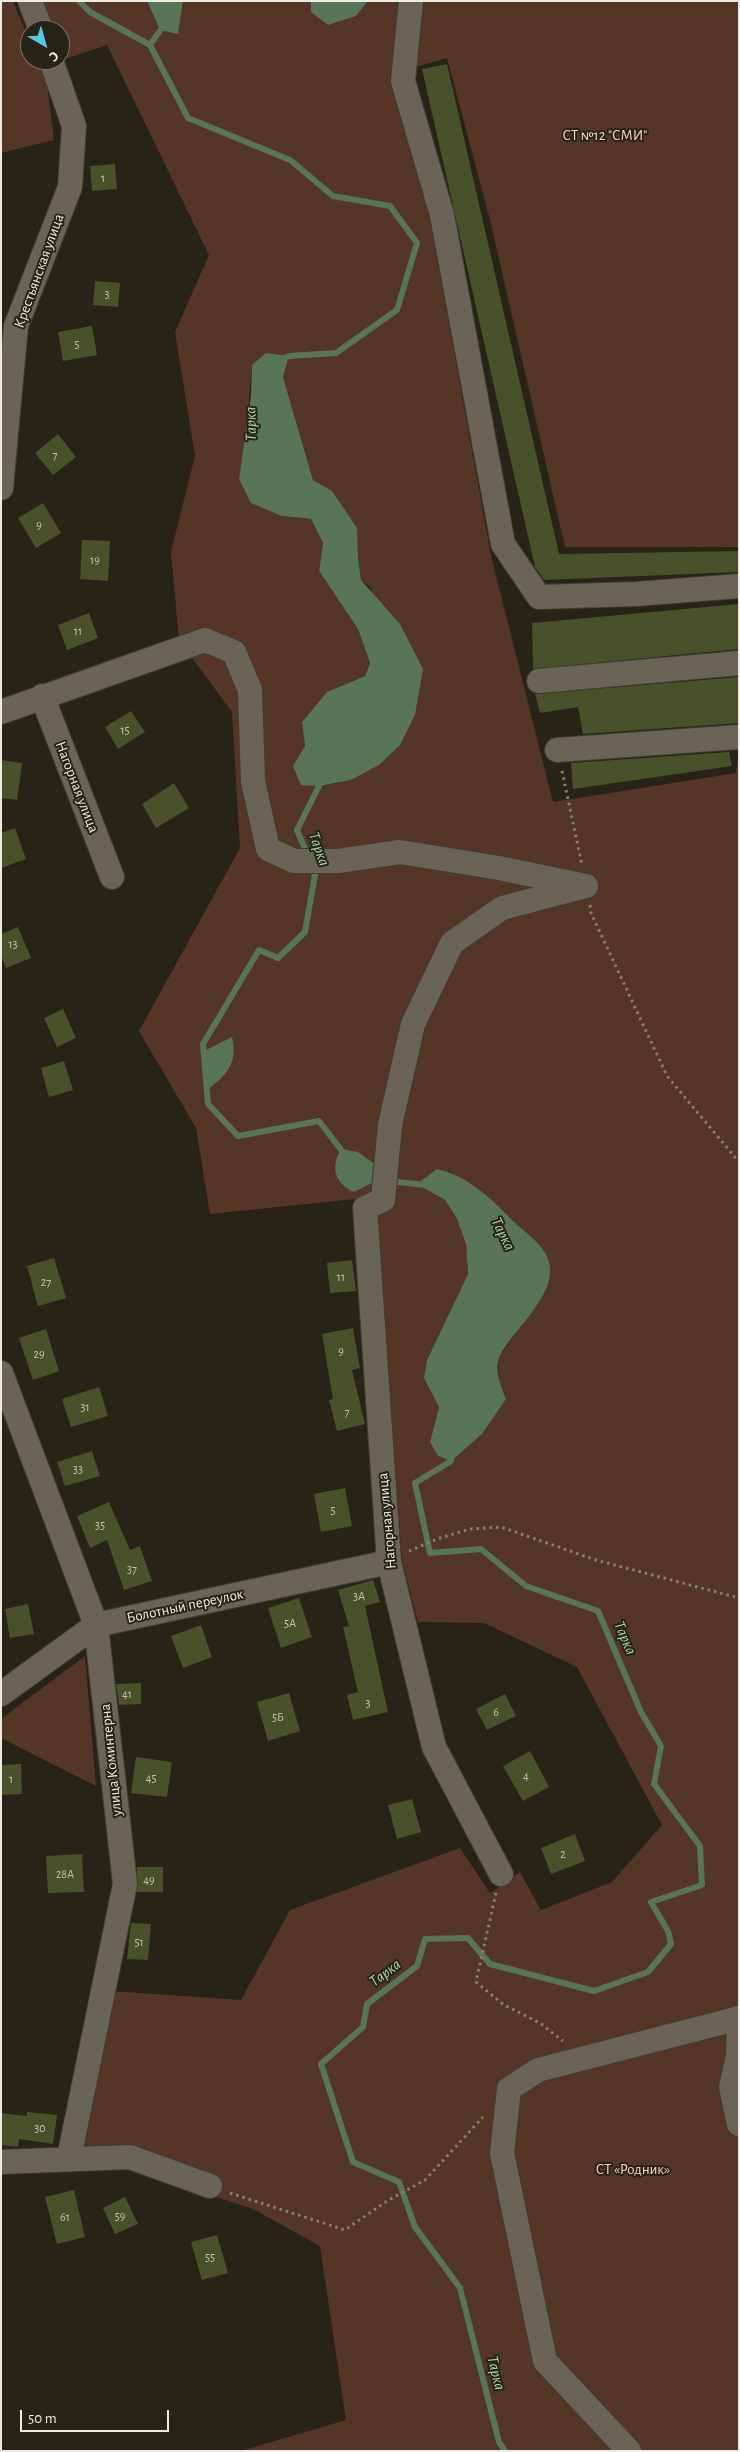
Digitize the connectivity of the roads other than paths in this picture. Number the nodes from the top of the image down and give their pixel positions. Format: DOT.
graph roads {
  1 [pos="30,1"];
  2 [pos="411,1"];
  3 [pos="37,20"];
  4 [pos="54,70"];
  5 [pos="1,488"];
  6 [pos="739,586"];
  7 [pos="739,663"];
  8 [pos="539,681"];
  9 [pos="42,696"];
  10 [pos="1,712"];
  11 [pos="739,737"];
  12 [pos="557,750"];
  13 [pos="112,877"];
  14 [pos="1,1373"];
  15 [pos="389,1562"];
  16 [pos="96,1625"];
  17 [pos="1,1694"];
  18 [pos="501,1874"];
  19 [pos="739,2018"];
  20 [pos="739,2124"];
  21 [pos="68,2158"];
  22 [pos="1,2162"];
  23 [pos="210,2186"];
  24 [pos="629,2451"];
  1 -- 3 [label="street"];
  2 -- 6 [label="street"];
  4 -- 5 [label="street, Крестьянская улица"];
  7 -- 8 [label="street"];
  9 -- 10 [label="street"];
  9 -- 13 [label="street, Нагорная улица"];
  9 -- 15 [label="street, Нагорная улица"];
  11 -- 12 [label="street"];
  14 -- 16 [label="street, улица Коминтерна"];
  15 -- 16 [label="street, Болотный переулок"];
  15 -- 18 [label="street, Нагорная улица"];
  16 -- 17 [label="street, Болотный переулок"];
  16 -- 21 [label="street, улица Коминтерна"];
  19 -- 20 [label="street"];
  19 -- 24 [label="street"];
  21 -- 22 [label="street"];
  21 -- 23 [label="street"];
}
